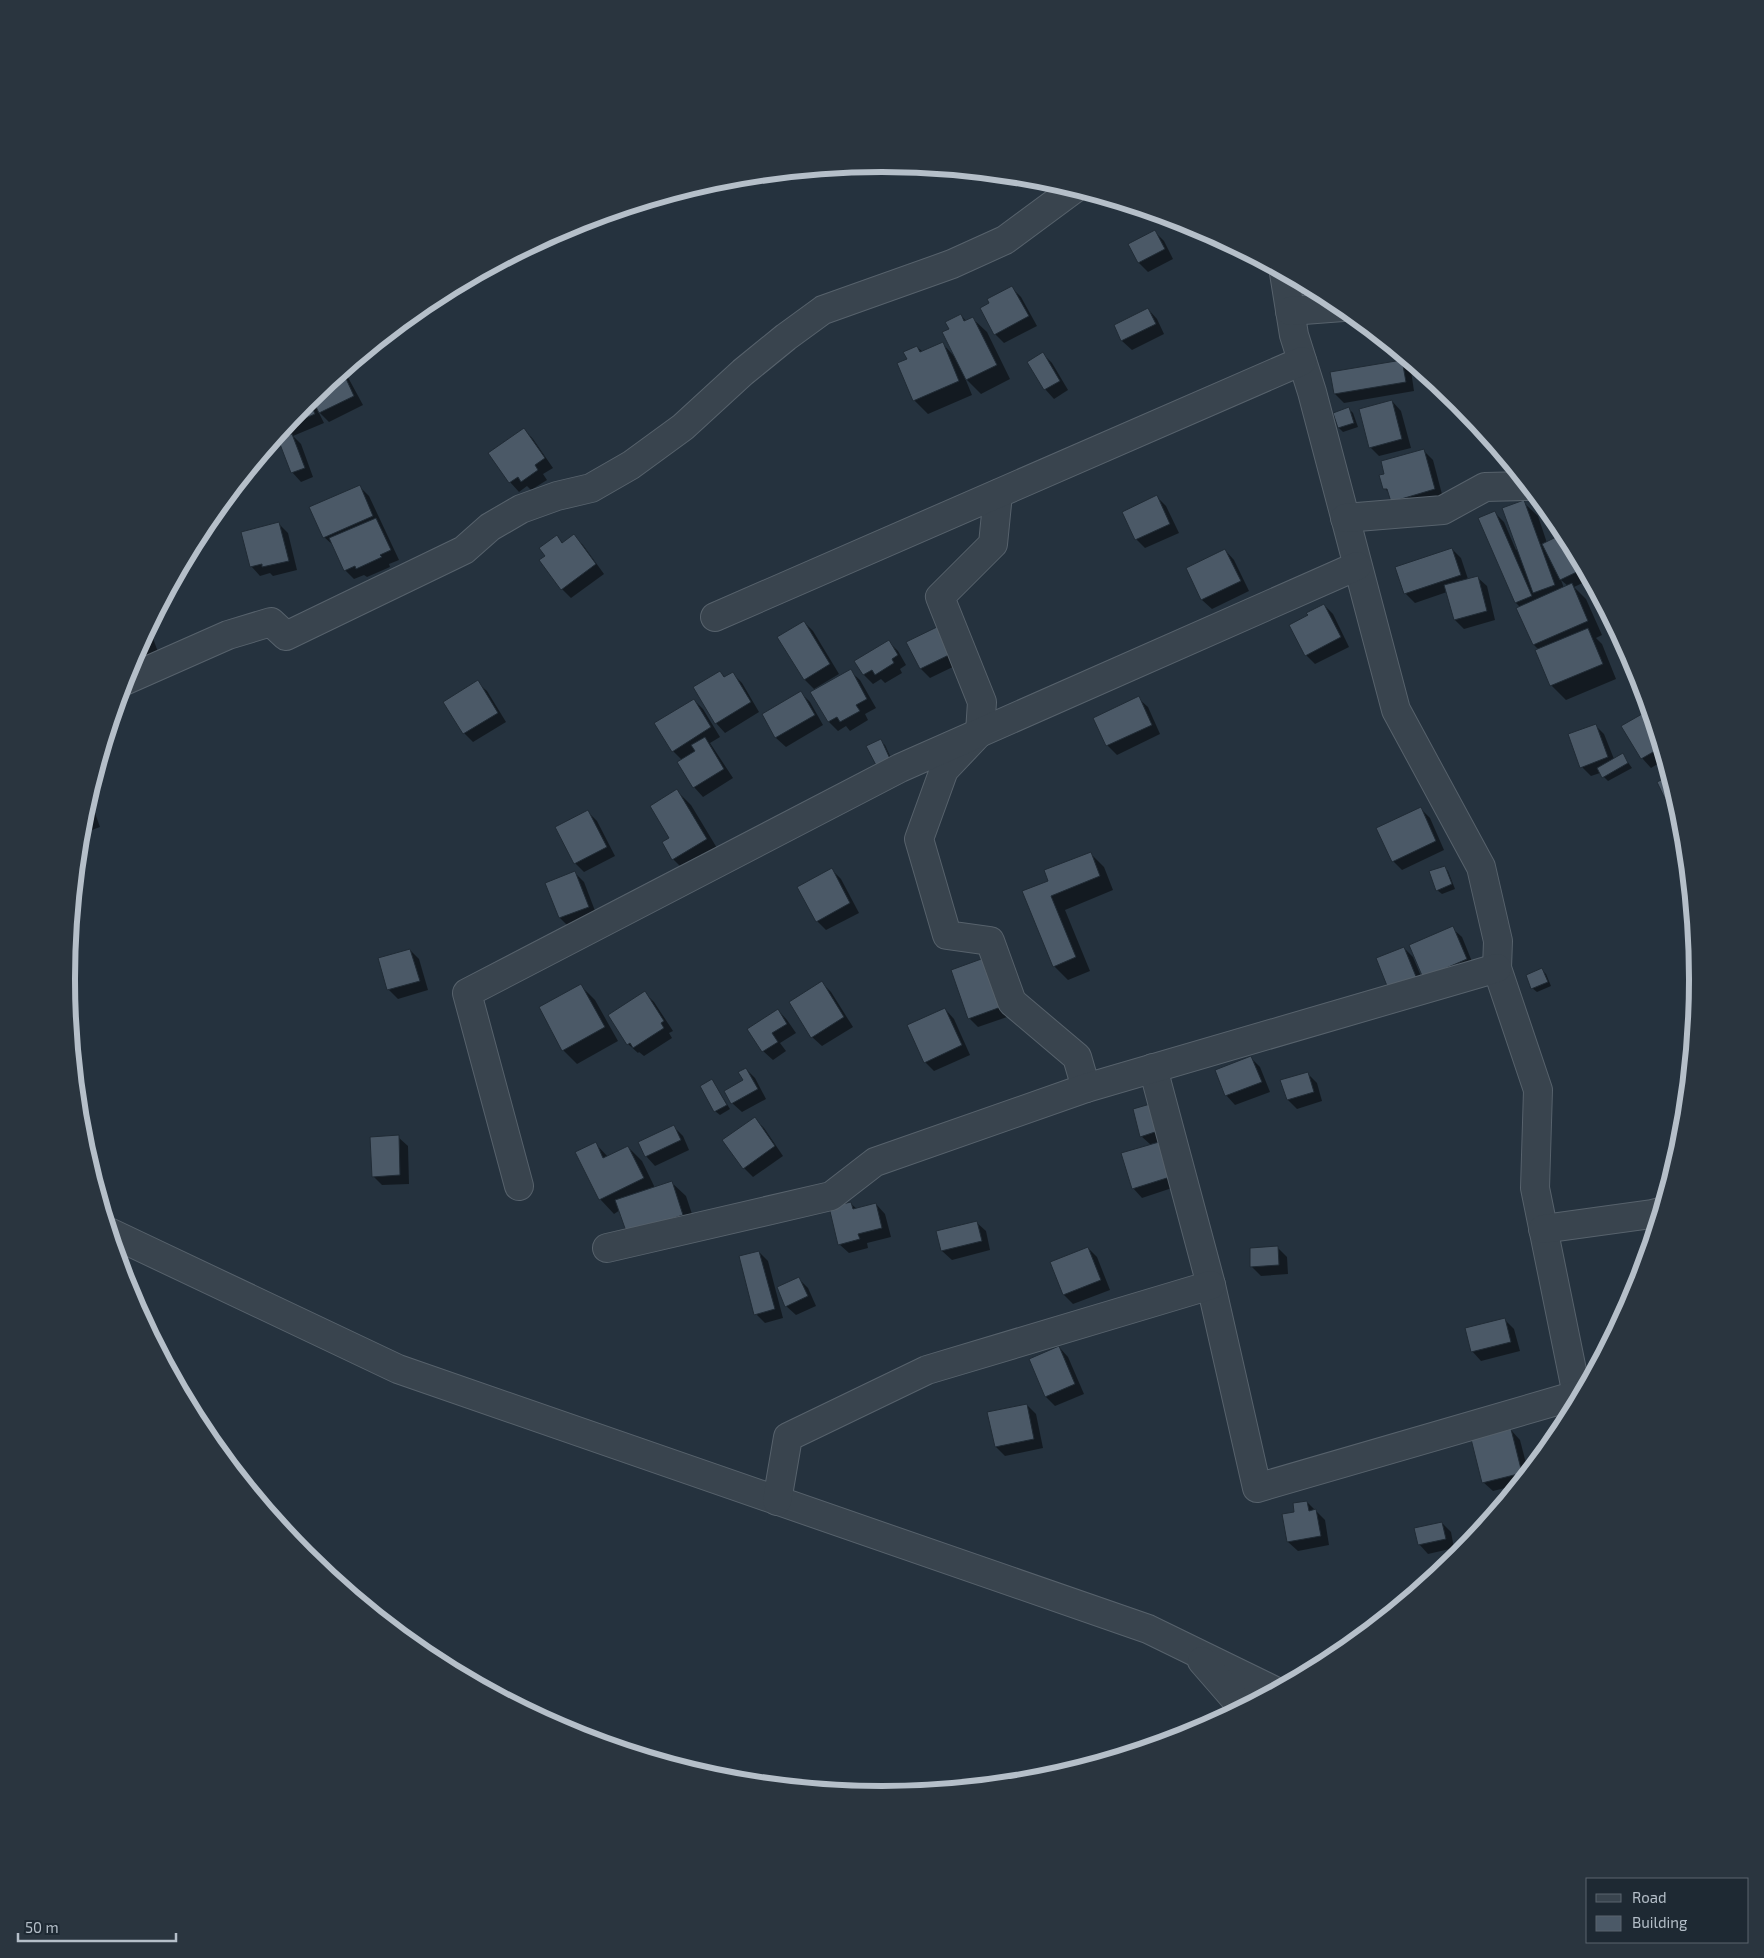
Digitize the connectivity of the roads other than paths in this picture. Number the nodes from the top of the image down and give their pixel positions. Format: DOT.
graph roads {
  1 [pos="1067,194"];
  2 [pos="1285,279"];
  3 [pos="1330,308"];
  4 [pos="1290,310"];
  5 [pos="1302,361"];
  6 [pos="1521,486"];
  7 [pos="998,494"];
  8 [pos="1344,518"];
  9 [pos="1357,566"];
  10 [pos="715,617"];
  11 [pos="134,677"];
  12 [pos="980,732"];
  13 [pos="1498,968"];
  14 [pos="1153,1068"];
  15 [pos="1086,1088"];
  16 [pos="519,1186"];
  17 [pos="1654,1214"];
  18 [pos="1543,1229"];
  19 [pos="117,1236"];
  20 [pos="607,1248"];
  21 [pos="1211,1285"];
  22 [pos="1576,1391"];
  23 [pos="1571,1399"];
  24 [pos="777,1501"];
  25 [pos="1194,1651"];
  26 [pos="1268,1688"];
  27 [pos="1239,1703"];
  1 -- 11 [label="street"];
  2 -- 4 [label="street"];
  3 -- 4 [label="street"];
  4 -- 5 [label="street"];
  5 -- 7 [label="street"];
  5 -- 8 [label="street"];
  6 -- 8 [label="street"];
  7 -- 10 [label="street"];
  7 -- 12 [label="street"];
  8 -- 9 [label="street"];
  9 -- 12 [label="street"];
  9 -- 13 [label="street"];
  12 -- 15 [label="street"];
  12 -- 16 [label="street"];
  13 -- 14 [label="street"];
  13 -- 18 [label="street"];
  14 -- 15 [label="street"];
  14 -- 21 [label="street"];
  15 -- 20 [label="street"];
  17 -- 18 [label="street"];
  18 -- 22 [label="street"];
  19 -- 24 [label="street"];
  21 -- 23 [label="street"];
  21 -- 24 [label="street"];
  24 -- 25 [label="street"];
  25 -- 26 [label="street"];
  25 -- 27 [label="street"];
}
